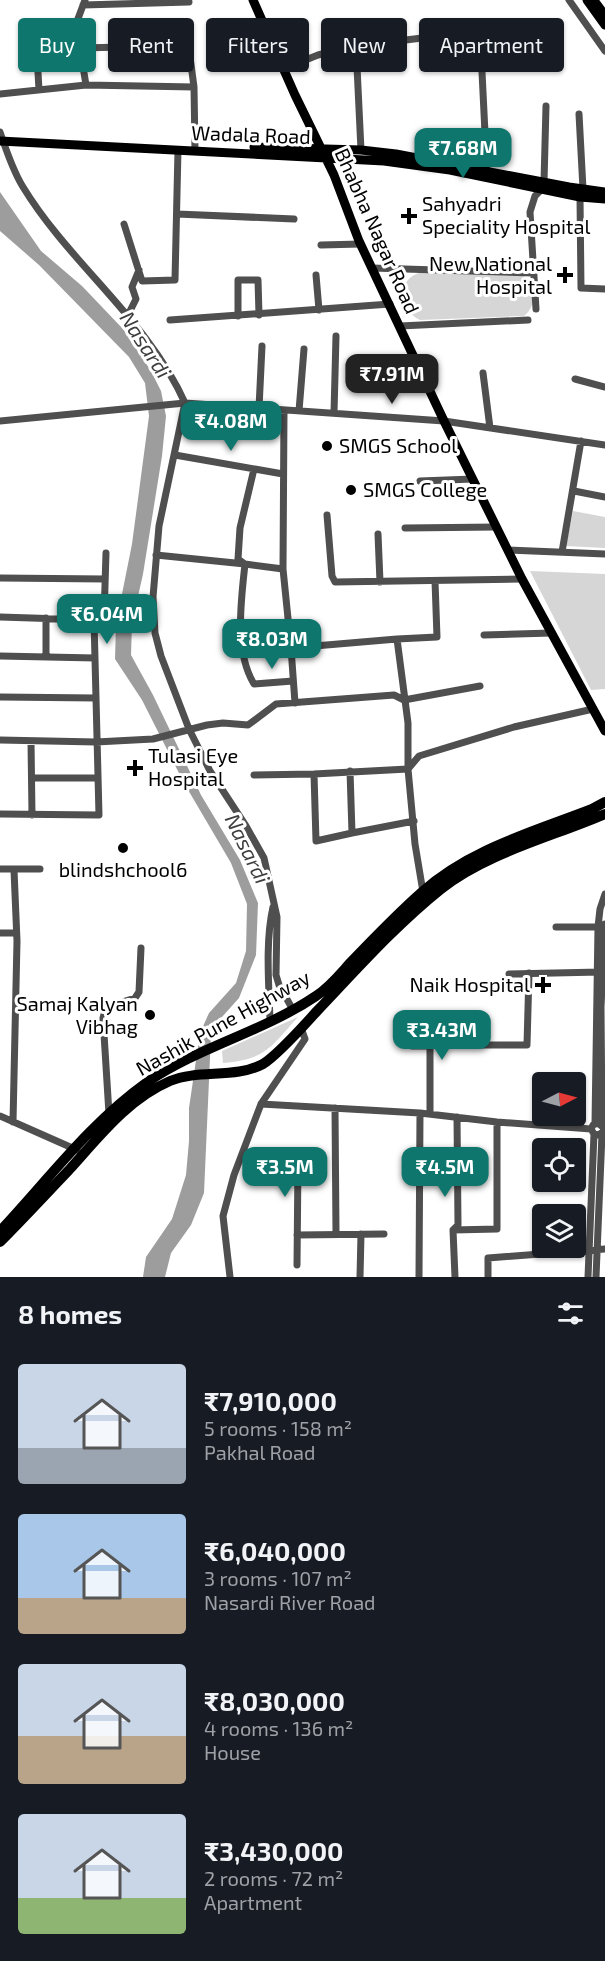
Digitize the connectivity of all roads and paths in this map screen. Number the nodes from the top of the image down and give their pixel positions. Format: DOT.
graph roads {
  1 [pos="253,0"];
  2 [pos="569,0"];
  3 [pos="587,0"];
  4 [pos="593,0"];
  5 [pos="189,2"];
  6 [pos="84,3"];
  7 [pos="605,16"];
  8 [pos="78,18"];
  9 [pos="261,18"];
  10 [pos="605,25"];
  11 [pos="407,40"];
  12 [pos="605,51"];
  13 [pos="38,72"];
  14 [pos="84,72"];
  15 [pos="192,72"];
  16 [pos="284,72"];
  17 [pos="357,72"];
  18 [pos="86,85"];
  19 [pos="194,87"];
  20 [pos="39,90"];
  21 [pos="0,94"];
  22 [pos="546,106"];
  23 [pos="579,114"];
  24 [pos="1,138"];
  25 [pos="195,147"];
  26 [pos="178,150"];
  27 [pos="361,150"];
  28 [pos="323,152"];
  29 [pos="487,174"];
  30 [pos="543,186"];
  31 [pos="605,192"];
  32 [pos="582,193"];
  33 [pos="605,200"];
  34 [pos="177,214"];
  35 [pos="294,219"];
  36 [pos="124,224"];
  37 [pos="362,244"];
  38 [pos="321,245"];
  39 [pos="372,267"];
  40 [pos="139,270"];
  41 [pos="534,273"];
  42 [pos="315,275"];
  43 [pos="605,289"];
  44 [pos="390,304"];
  45 [pos="536,309"];
  46 [pos="319,310"];
  47 [pos="259,315"];
  48 [pos="238,316"];
  49 [pos="127,317"];
  50 [pos="170,320"];
  51 [pos="528,320"];
  52 [pos="400,326"];
  53 [pos="336,336"];
  54 [pos="262,346"];
  55 [pos="304,349"];
  56 [pos="420,371"];
  57 [pos="365,372"];
  58 [pos="483,373"];
  59 [pos="574,379"];
  60 [pos="605,387"];
  61 [pos="181,404"];
  62 [pos="259,408"];
  63 [pos="284,410"];
  64 [pos="299,411"];
  65 [pos="334,413"];
  66 [pos="0,421"];
  67 [pos="444,421"];
  68 [pos="490,428"];
  69 [pos="581,441"];
  70 [pos="605,445"];
  71 [pos="175,455"];
  72 [pos="254,469"];
  73 [pos="282,474"];
  74 [pos="473,479"];
  75 [pos="420,481"];
  76 [pos="574,491"];
  77 [pos="605,497"];
  78 [pos="327,515"];
  79 [pos="496,527"];
  80 [pos="405,528"];
  81 [pos="378,534"];
  82 [pos="508,550"];
  83 [pos="562,552"];
  84 [pos="106,553"];
  85 [pos="605,554"];
  86 [pos="156,555"];
  87 [pos="245,564"];
  88 [pos="283,569"];
  89 [pos="0,578"];
  90 [pos="105,579"];
  91 [pos="522,579"];
  92 [pos="435,581"];
  93 [pos="380,582"];
  94 [pos="0,617"];
  95 [pos="46,618"];
  96 [pos="94,620"];
  97 [pos="552,633"];
  98 [pos="484,635"];
  99 [pos="397,639"];
  100 [pos="291,648"];
  101 [pos="0,656"];
  102 [pos="46,657"];
  103 [pos="95,658"];
  104 [pos="293,681"];
  105 [pos="480,686"];
  106 [pos="0,697"];
  107 [pos="96,698"];
  108 [pos="404,700"];
  109 [pos="295,703"];
  110 [pos="593,709"];
  111 [pos="186,730"];
  112 [pos="605,731"];
  113 [pos="0,740"];
  114 [pos="31,741"];
  115 [pos="96,742"];
  116 [pos="408,769"];
  117 [pos="350,771"];
  118 [pos="314,774"];
  119 [pos="254,775"];
  120 [pos="32,778"];
  121 [pos="98,778"];
  122 [pos="605,802"];
  123 [pos="0,814"];
  124 [pos="605,814"];
  125 [pos="32,815"];
  126 [pos="414,821"];
  127 [pos="352,833"];
  128 [pos="0,869"];
  129 [pos="39,869"];
  130 [pos="14,870"];
  131 [pos="425,896"];
  132 [pos="604,900"];
  133 [pos="275,902"];
  134 [pos="602,925"];
  135 [pos="556,927"];
  136 [pos="0,933"];
  137 [pos="16,933"];
  138 [pos="141,948"];
  139 [pos="599,972"];
  140 [pos="529,973"];
  141 [pos="509,974"];
  142 [pos="293,1010"];
  143 [pos="270,1021"];
  144 [pos="297,1032"];
  145 [pos="471,1045"];
  146 [pos="412,1046"];
  147 [pos="261,1104"];
  148 [pos="335,1108"];
  149 [pos="420,1113"];
  150 [pos="109,1114"];
  151 [pos="430,1114"];
  152 [pos="0,1116"];
  153 [pos="457,1117"];
  154 [pos="13,1122"];
  155 [pos="497,1122"];
  156 [pos="599,1129"];
  157 [pos="79,1151"];
  158 [pos="298,1162"];
  159 [pos="453,1230"];
  160 [pos="0,1231"];
  161 [pos="336,1234"];
  162 [pos="361,1234"];
  163 [pos="384,1234"];
  164 [pos="297,1235"];
  165 [pos="0,1242"];
  166 [pos="592,1249"];
  167 [pos="605,1249"];
  168 [pos="297,1264"];
  169 [pos="605,1271"];
  170 [pos="596,1274"];
  171 [pos="230,1277"];
  172 [pos="360,1277"];
  173 [pos="419,1277"];
  174 [pos="455,1277"];
  175 [pos="488,1277"];
  176 [pos="588,1277"];
  1 -- 9 [label="main road, Bhabha Nagar Road"];
  2 -- 12 [label="street"];
  3 -- 10 [label="main road"];
  4 -- 7 [label="highway"];
  5 -- 6 [label="street"];
  6 -- 8 [label="street"];
  11 -- 29 [label="street"];
  13 -- 20 [label="street"];
  14 -- 18 [label="street"];
  15 -- 19 [label="street"];
  16 -- 28 [label="main road, Bhabha Nagar Road"];
  17 -- 27 [label="street"];
  18 -- 19 [label="street"];
  18 -- 20 [label="street"];
  19 -- 25 [label="street"];
  20 -- 21 [label="street"];
  22 -- 30 [label="street"];
  23 -- 32 [label="street"];
  24 -- 25 [label="main road, Wadala Road"];
  24 -- 26 [label="main road, Wadala Road"];
  24 -- 49 [label="street"];
  25 -- 26 [label="main road, Wadala Road"];
  25 -- 28 [label="main road, Wadala Road"];
  26 -- 34 [label="street"];
  27 -- 28 [label="main road, Wadala Road"];
  27 -- 29 [label="main road, Wadala Road"];
  28 -- 29 [label="main road, Wadala Road"];
  28 -- 37 [label="main road, Bhabha Nagar Road"];
  29 -- 30 [label="main road, Wadala Road"];
  30 -- 32 [label="main road, Wadala Road"];
  30 -- 41 [label="street"];
  31 -- 32 [label="main road, Wadala Road"];
  32 -- 33 [label="main road, Wadala Road"];
  32 -- 43 [label="street"];
  34 -- 35 [label="street"];
  34 -- 40 [label="street"];
  36 -- 40 [label="street"];
  37 -- 38 [label="street"];
  37 -- 39 [label="main road, Bhabha Nagar Road"];
  39 -- 41 [label="street"];
  39 -- 44 [label="main road, Bhabha Nagar Road"];
  40 -- 49 [label="street"];
  41 -- 45 [label="street"];
  42 -- 46 [label="street"];
  44 -- 46 [label="street"];
  44 -- 52 [label="main road, Bhabha Nagar Road"];
  46 -- 47 [label="street"];
  47 -- 48 [label="street"];
  47 -- 48 [label="street"];
  48 -- 50 [label="street"];
  49 -- 61 [label="street"];
  51 -- 52 [label="street"];
  52 -- 56 [label="main road, Bhabha Nagar Road"];
  53 -- 65 [label="street"];
  54 -- 62 [label="street"];
  55 -- 64 [label="street"];
  56 -- 57 [label="street"];
  56 -- 67 [label="main road, Bhabha Nagar Road"];
  58 -- 68 [label="street"];
  59 -- 60 [label="street"];
  61 -- 62 [label="street"];
  61 -- 66 [label="street"];
  61 -- 71 [label="street"];
  62 -- 63 [label="street"];
  63 -- 64 [label="street"];
  63 -- 73 [label="street"];
  64 -- 65 [label="street"];
  65 -- 67 [label="street"];
  67 -- 68 [label="street"];
  67 -- 74 [label="main road, Bhabha Nagar Road"];
  68 -- 69 [label="street"];
  69 -- 70 [label="street"];
  69 -- 76 [label="street"];
  71 -- 72 [label="street"];
  71 -- 86 [label="street"];
  72 -- 73 [label="street"];
  72 -- 87 [label="street"];
  73 -- 88 [label="street"];
  74 -- 75 [label="street"];
  74 -- 79 [label="main road, Bhabha Nagar Road"];
  76 -- 77 [label="street"];
  76 -- 83 [label="street"];
  78 -- 93 [label="street"];
  79 -- 80 [label="street"];
  79 -- 82 [label="main road, Bhabha Nagar Road"];
  81 -- 93 [label="street"];
  82 -- 83 [label="street"];
  82 -- 91 [label="main road, Bhabha Nagar Road"];
  83 -- 85 [label="street"];
  84 -- 90 [label="street"];
  86 -- 87 [label="street"];
  86 -- 111 [label="street"];
  87 -- 88 [label="street"];
  87 -- 104 [label="street"];
  88 -- 100 [label="street"];
  89 -- 90 [label="street"];
  90 -- 96 [label="street"];
  91 -- 92 [label="street"];
  91 -- 97 [label="main road, Bhabha Nagar Road"];
  92 -- 93 [label="street"];
  92 -- 99 [label="street"];
  94 -- 95 [label="street"];
  95 -- 96 [label="street"];
  95 -- 102 [label="street"];
  96 -- 103 [label="street"];
  97 -- 98 [label="street"];
  97 -- 110 [label="main road, Bhabha Nagar Road"];
  99 -- 100 [label="street"];
  99 -- 108 [label="street"];
  100 -- 104 [label="street"];
  101 -- 102 [label="street"];
  102 -- 103 [label="street"];
  103 -- 107 [label="street"];
  104 -- 109 [label="street"];
  105 -- 108 [label="street"];
  106 -- 107 [label="street"];
  107 -- 115 [label="street"];
  108 -- 109 [label="street"];
  108 -- 116 [label="street"];
  109 -- 111 [label="street"];
  110 -- 112 [label="main road, Bhabha Nagar Road"];
  110 -- 116 [label="street"];
  111 -- 115 [label="street"];
  111 -- 133 [label="street"];
  113 -- 114 [label="street"];
  114 -- 115 [label="street"];
  114 -- 120 [label="street"];
  115 -- 121 [label="street"];
  116 -- 117 [label="street"];
  116 -- 126 [label="street"];
  117 -- 118 [label="street"];
  117 -- 127 [label="street"];
  118 -- 119 [label="street"];
  118 -- 127 [label="street"];
  120 -- 121 [label="street"];
  120 -- 125 [label="street"];
  121 -- 125 [label="street"];
  122 -- 131 [label="highway, Nashik Pune Highway"];
  123 -- 125 [label="street"];
  124 -- 131 [label="highway"];
  126 -- 127 [label="street"];
  126 -- 131 [label="street"];
  128 -- 130 [label="street"];
  129 -- 130 [label="street"];
  130 -- 137 [label="street"];
  131 -- 142 [label="highway, Nashik Pune Highway"];
  131 -- 144 [label="highway, Nashik Pune Highway"];
  132 -- 134 [label="street"];
  133 -- 142 [label="street"];
  133 -- 143 [label="street"];
  134 -- 135 [label="street"];
  134 -- 139 [label="street"];
  136 -- 137 [label="street"];
  137 -- 154 [label="street"];
  138 -- 150 [label="street"];
  139 -- 140 [label="street"];
  139 -- 156 [label="street"];
  140 -- 141 [label="street"];
  140 -- 145 [label="street"];
  142 -- 143 [label="highway, Nashik Pune Highway"];
  143 -- 150 [label="highway, Nashik Pune Highway"];
  144 -- 147 [label="street"];
  144 -- 157 [label="highway, Nashik Pune Highway"];
  146 -- 151 [label="street"];
  147 -- 148 [label="street"];
  147 -- 171 [label="street"];
  148 -- 149 [label="street"];
  148 -- 161 [label="street"];
  149 -- 151 [label="street"];
  149 -- 173 [label="street"];
  150 -- 157 [label="highway, Nashik Pune Highway"];
  151 -- 153 [label="street"];
  152 -- 154 [label="street"];
  153 -- 155 [label="street"];
  153 -- 159 [label="street"];
  154 -- 157 [label="street"];
  155 -- 156 [label="street"];
  155 -- 159 [label="street"];
  156 -- 166 [label="street"];
  157 -- 160 [label="highway, Nashik Pune Highway"];
  157 -- 165 [label="highway, Nashik Pune Highway"];
  158 -- 164 [label="street"];
  159 -- 174 [label="street"];
  161 -- 162 [label="street"];
  161 -- 164 [label="street"];
  162 -- 163 [label="street"];
  162 -- 172 [label="street"];
  164 -- 168 [label="street"];
  166 -- 167 [label="street"];
  166 -- 170 [label="street"];
  166 -- 175 [label="street"];
  166 -- 176 [label="street"];
  169 -- 170 [label="street"];
}
